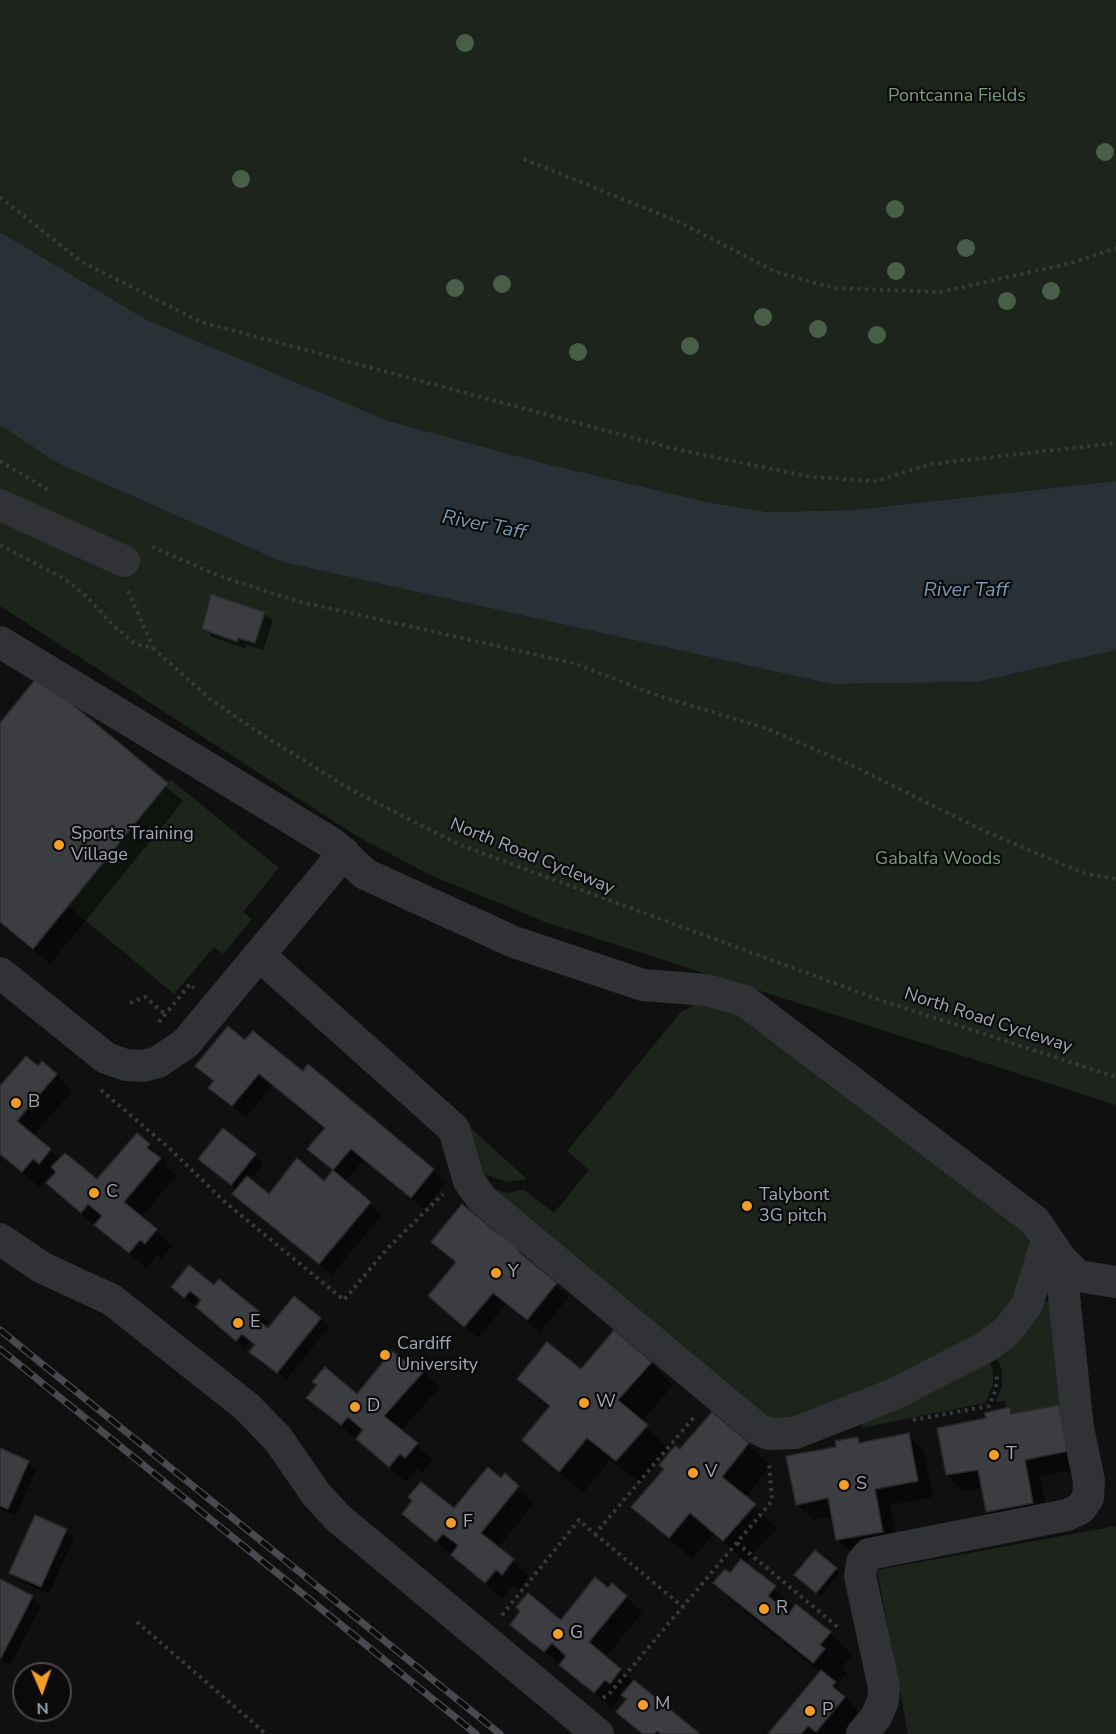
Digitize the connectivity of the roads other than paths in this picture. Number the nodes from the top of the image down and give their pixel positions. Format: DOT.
graph roads {
  1 [pos="0,505"];
  2 [pos="134,552"];
  3 [pos="0,642"];
  4 [pos="344,853"];
  5 [pos="259,955"];
  6 [pos="0,973"];
  7 [pos="0,1239"];
  8 [pos="1054,1249"];
  9 [pos="1116,1282"];
  10 [pos="590,1727"];
  11 [pos="862,1734"];
  1 -- 2 [label="street"];
  3 -- 4 [label="street"];
  4 -- 5 [label="street"];
  4 -- 8 [label="street"];
  5 -- 6 [label="street"];
  5 -- 8 [label="street"];
  7 -- 10 [label="street"];
  8 -- 9 [label="street"];
  8 -- 11 [label="street"];
}
